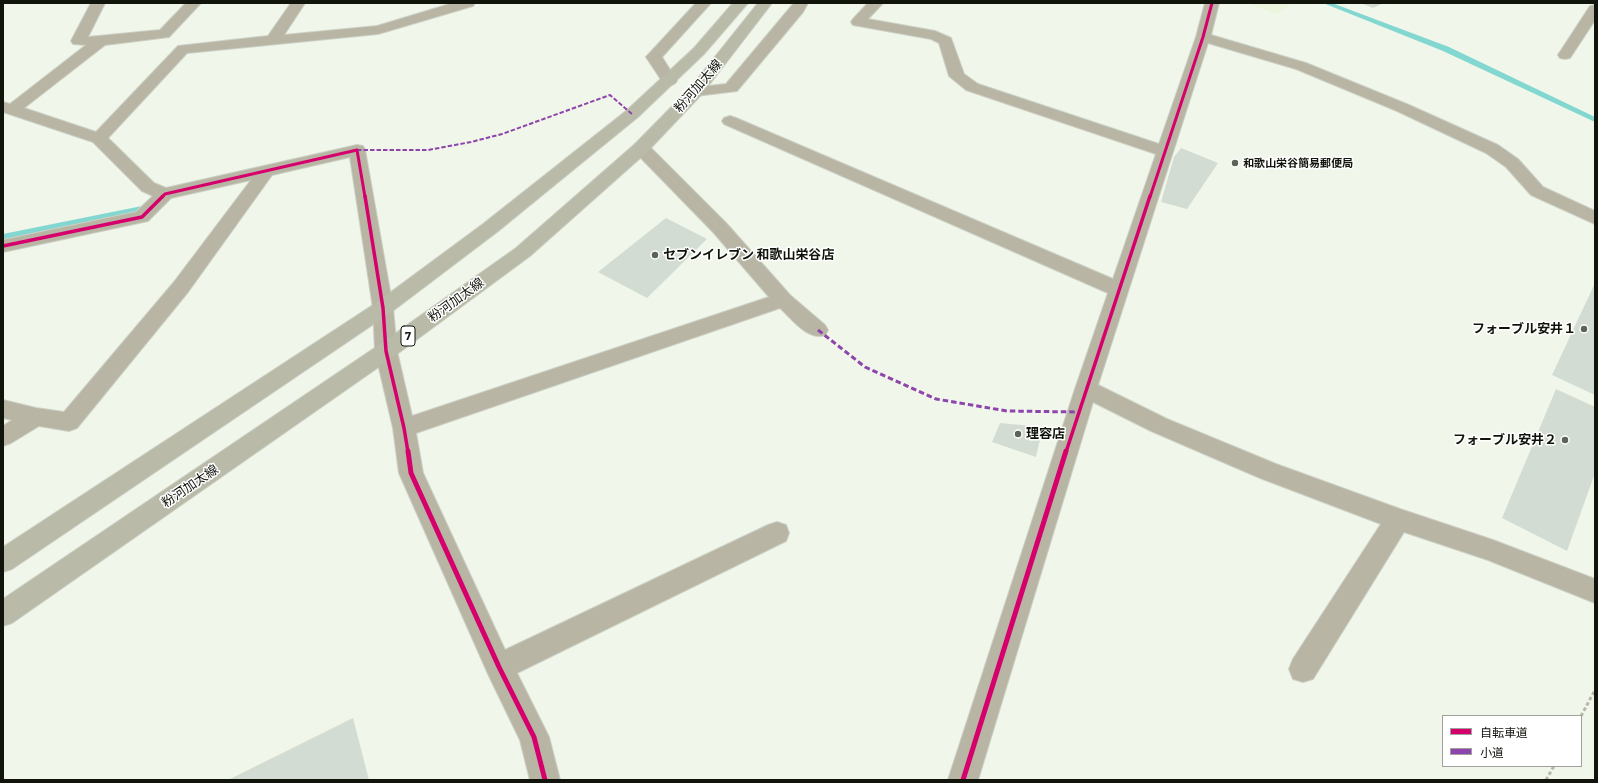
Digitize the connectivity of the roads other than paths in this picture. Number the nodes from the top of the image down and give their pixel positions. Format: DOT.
graph roads {
  1 [pos="98,3"];
  2 [pos="194,3"];
  3 [pos="298,3"];
  4 [pos="468,3"];
  5 [pos="704,3"];
  6 [pos="740,3"];
  7 [pos="765,3"];
  8 [pos="801,3"];
  9 [pos="876,3"];
  10 [pos="1212,3"];
  11 [pos="1595,9"];
  12 [pos="1203,37"];
  13 [pos="273,40"];
  14 [pos="101,41"];
  15 [pos="1565,55"];
  16 [pos="669,81"];
  17 [pos="696,91"];
  18 [pos="8,108"];
  19 [pos="730,121"];
  20 [pos="99,138"];
  21 [pos="641,148"];
  22 [pos="1165,151"];
  23 [pos="266,171"];
  24 [pos="165,194"];
  25 [pos="1595,218"];
  26 [pos="3,246"];
  27 [pos="1118,289"];
  28 [pos="783,300"];
  29 [pos="383,308"];
  30 [pos="818,330"];
  31 [pos="386,351"];
  32 [pos="1086,389"];
  33 [pos="3,409"];
  34 [pos="36,417"];
  35 [pos="404,428"];
  36 [pos="3,437"];
  37 [pos="1398,519"];
  38 [pos="777,534"];
  39 [pos="3,560"];
  40 [pos="1595,591"];
  41 [pos="3,614"];
  42 [pos="499,666"];
  43 [pos="1303,669"];
  44 [pos="544,780"];
  45 [pos="963,780"];
  1 -- 14 [label="street"];
  2 -- 14 [label="street"];
  3 -- 13 [label="street"];
  4 -- 13 [label="street"];
  5 -- 16 [label="street"];
  6 -- 16 [label="main road, 粉河加太線"];
  7 -- 17 [label="main road, 粉河加太線 / 7"];
  8 -- 17 [label="street"];
  9 -- 22 [label="street"];
  10 -- 12 [label="street"];
  11 -- 15 [label="street"];
  12 -- 22 [label="street"];
  12 -- 25 [label="street"];
  13 -- 20 [label="street"];
  14 -- 18 [label="street"];
  16 -- 29 [label="main road, 粉河加太線"];
  17 -- 21 [label="main road, 粉河加太線 / 7"];
  18 -- 20 [label="street"];
  19 -- 27 [label="street"];
  20 -- 24 [label="street"];
  21 -- 28 [label="street"];
  21 -- 31 [label="main road, 粉河加太線 / 7"];
  22 -- 27 [label="street"];
  23 -- 24 [label="street"];
  23 -- 29 [label="street"];
  23 -- 34 [label="street"];
  24 -- 26 [label="street"];
  27 -- 32 [label="street"];
  28 -- 30 [label="street"];
  28 -- 35 [label="street"];
  29 -- 31 [label="street"];
  29 -- 39 [label="main road, 粉河加太線"];
  31 -- 35 [label="street"];
  31 -- 41 [label="main road, 粉河加太線 / 7"];
  32 -- 37 [label="street"];
  32 -- 45 [label="street"];
  33 -- 34 [label="street"];
  34 -- 36 [label="street"];
  35 -- 42 [label="street"];
  37 -- 40 [label="street"];
  37 -- 43 [label="street"];
  38 -- 42 [label="street"];
  42 -- 44 [label="street"];
}
